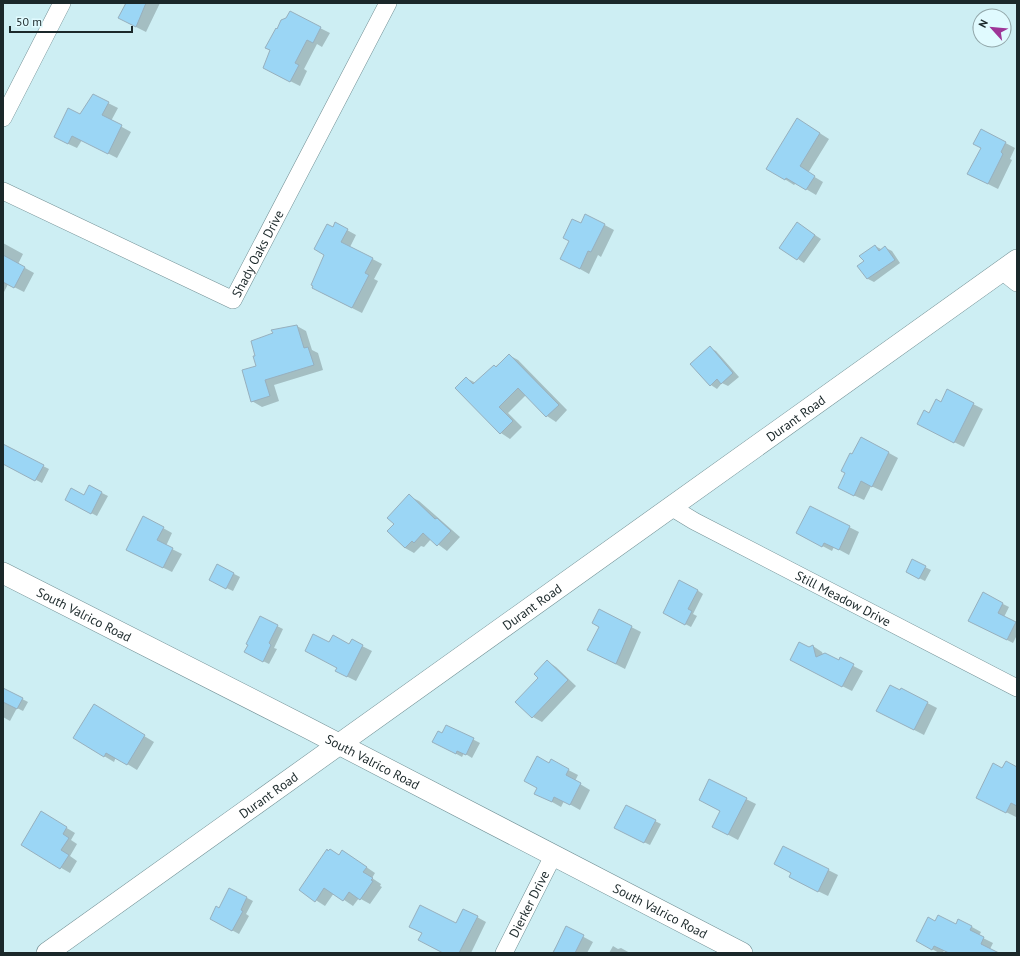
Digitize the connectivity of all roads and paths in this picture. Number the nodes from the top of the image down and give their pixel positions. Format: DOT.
graph roads {
  1 [pos="62,3"];
  2 [pos="388,3"];
  3 [pos="3,118"];
  4 [pos="3,191"];
  5 [pos="1012,271"];
  6 [pos="672,506"];
  7 [pos="3,573"];
  8 [pos="1017,688"];
  9 [pos="338,745"];
  10 [pos="553,856"];
  11 [pos="47,953"];
  12 [pos="504,953"];
  13 [pos="742,953"];
  1 -- 3 [label="street"];
  2 -- 4 [label="street, Shady Oaks Drive"];
  5 -- 6 [label="street, Durant Road"];
  6 -- 8 [label="street, Still Meadow Drive"];
  6 -- 9 [label="street, Durant Road"];
  7 -- 9 [label="street, South Valrico Road"];
  9 -- 10 [label="street, South Valrico Road"];
  9 -- 11 [label="street, Durant Road"];
  10 -- 12 [label="street, Dierker Drive"];
  10 -- 13 [label="street, South Valrico Road"];
}
